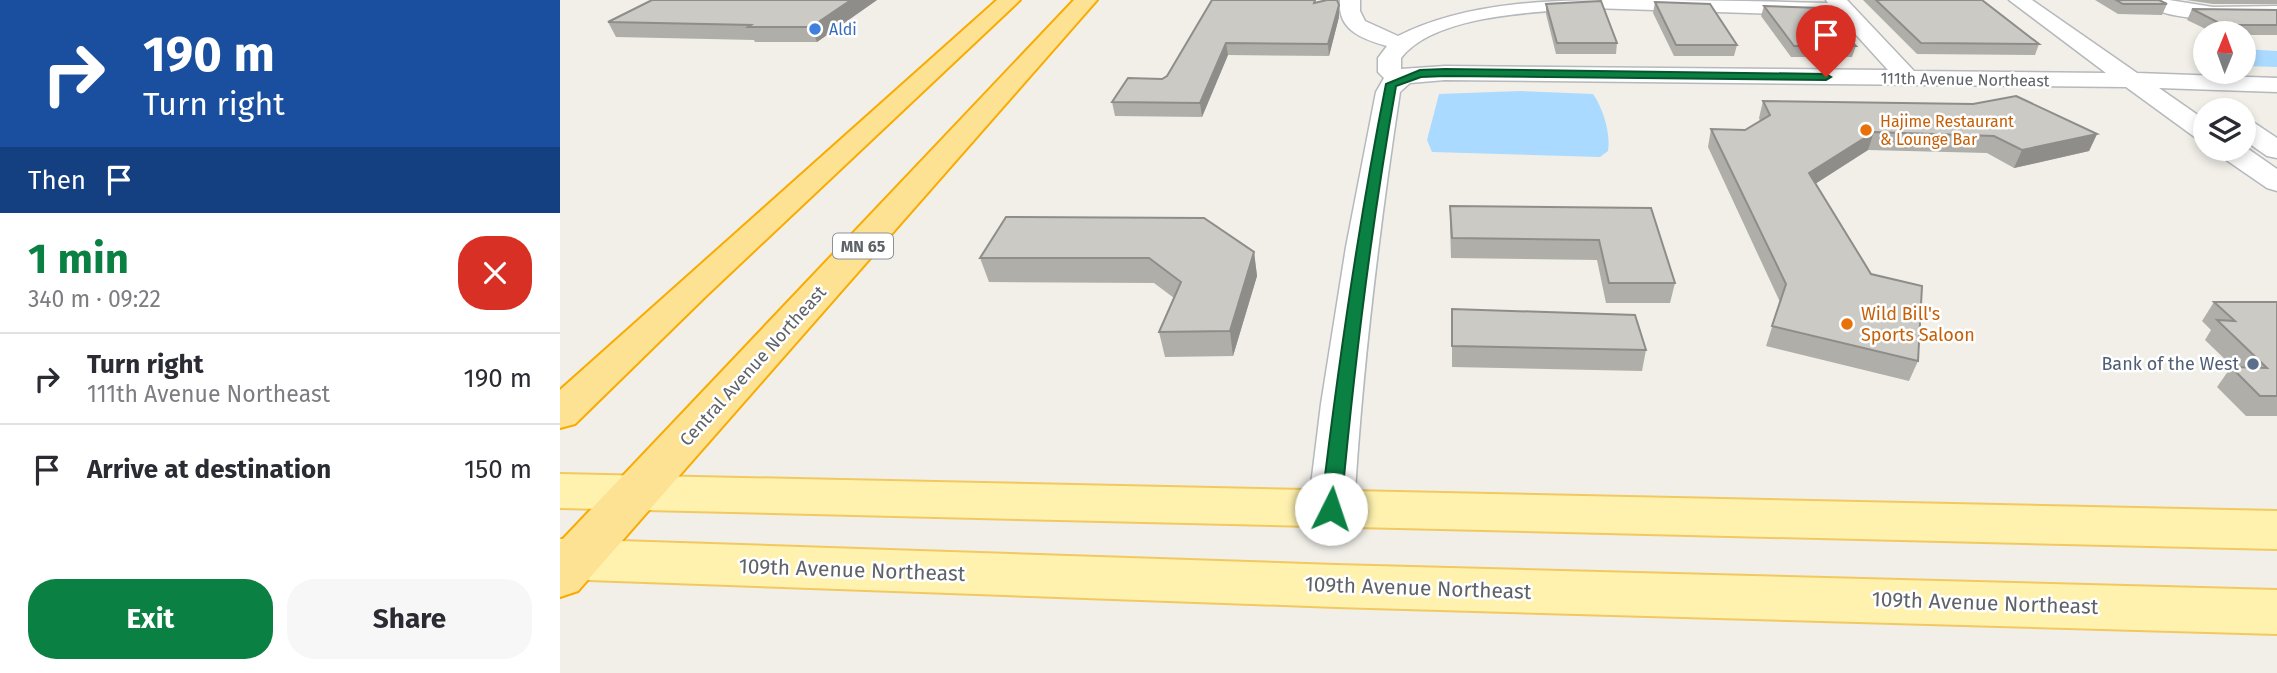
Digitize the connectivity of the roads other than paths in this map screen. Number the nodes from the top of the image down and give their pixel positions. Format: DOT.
graph roads {
  1 [pos="1009,0"];
  2 [pos="1086,0"];
  3 [pos="1350,0"];
  4 [pos="2019,0"];
  5 [pos="2049,0"];
  6 [pos="2152,0"];
  7 [pos="1840,5"];
  8 [pos="2277,12"];
  9 [pos="1401,43"];
  10 [pos="1402,78"];
  11 [pos="1908,78"];
  12 [pos="2132,80"];
  13 [pos="2174,83"];
  14 [pos="2277,85"];
  15 [pos="2198,98"];
  16 [pos="2193,123"];
  17 [pos="2256,136"];
  18 [pos="2277,150"];
  19 [pos="2246,161"];
  20 [pos="2277,182"];
  21 [pos="693,288"];
  22 [pos="560,383"];
  23 [pos="560,414"];
  24 [pos="560,491"];
  25 [pos="640,492"];
  26 [pos="1331,509"];
  27 [pos="2277,530"];
  28 [pos="565,565"];
  29 [pos="2277,612"];
  1 -- 21 [label="highway"];
  2 -- 25 [label="highway, Central Avenue Northeast / MN 65"];
  3 -- 9 [label="street"];
  4 -- 12 [label="street"];
  5 -- 13 [label="street"];
  6 -- 8 [label="street"];
  7 -- 9 [label="street"];
  7 -- 11 [label="street"];
  9 -- 10 [label="street"];
  10 -- 11 [label="street, 111th Avenue Northeast"];
  10 -- 26 [label="street"];
  11 -- 12 [label="street, 111th Avenue Northeast"];
  12 -- 13 [label="street, 111th Avenue Northeast"];
  12 -- 16 [label="street"];
  13 -- 14 [label="street, 111th Avenue Northeast"];
  13 -- 15 [label="street"];
  17 -- 18 [label="street"];
  19 -- 20 [label="street"];
  21 -- 22 [label="highway"];
  21 -- 23 [label="highway"];
  24 -- 25 [label="main road"];
  25 -- 26 [label="main road"];
  25 -- 28 [label="highway, Central Avenue Northeast / MN 65"];
  26 -- 27 [label="main road"];
  28 -- 29 [label="main road, 109th Avenue Northeast"];
}
